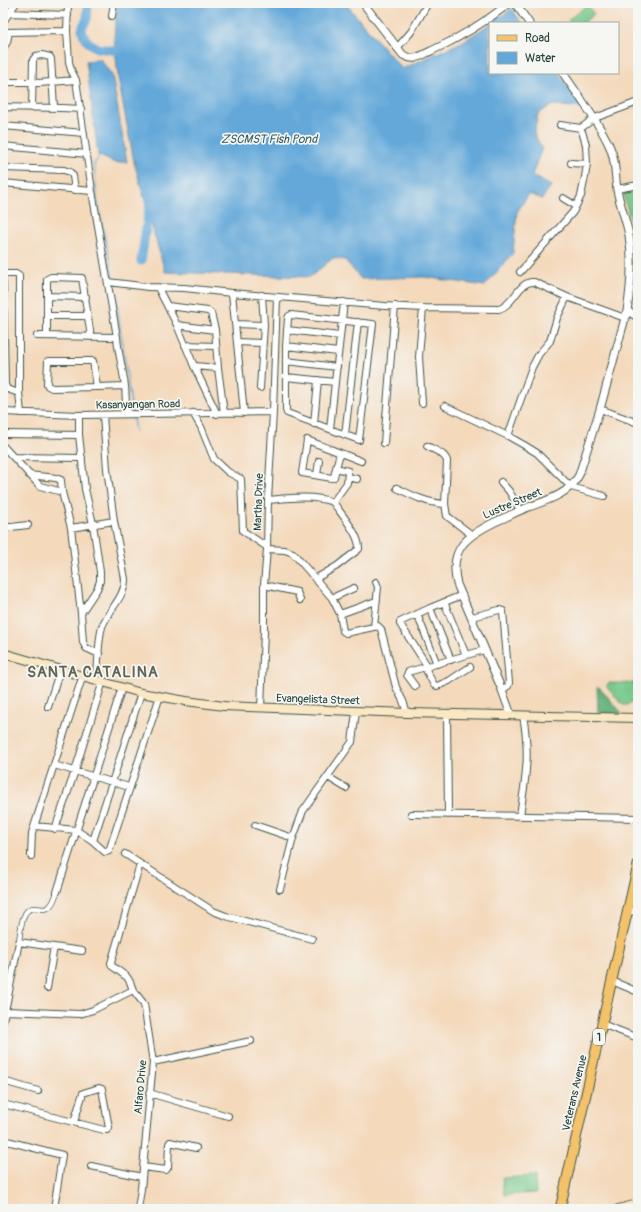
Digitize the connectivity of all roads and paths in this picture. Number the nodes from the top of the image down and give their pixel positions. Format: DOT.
graph roads {
  1 [pos="16,3"];
  2 [pos="68,3"];
  3 [pos="114,3"];
  4 [pos="363,3"];
  5 [pos="428,3"];
  6 [pos="510,3"];
  7 [pos="516,3"];
  8 [pos="10,13"];
  9 [pos="68,15"];
  10 [pos="112,16"];
  11 [pos="3,22"];
  12 [pos="528,22"];
  13 [pos="67,31"];
  14 [pos="6,32"];
  15 [pos="3,48"];
  16 [pos="397,48"];
  17 [pos="564,74"];
  18 [pos="76,80"];
  19 [pos="3,82"];
  20 [pos="32,82"];
  21 [pos="52,83"];
  22 [pos="638,102"];
  23 [pos="3,107"];
  24 [pos="54,107"];
  25 [pos="32,108"];
  26 [pos="80,109"];
  27 [pos="595,118"];
  28 [pos="3,126"];
  29 [pos="560,126"];
  30 [pos="581,128"];
  31 [pos="84,133"];
  32 [pos="3,146"];
  33 [pos="87,154"];
  34 [pos="571,163"];
  35 [pos="587,164"];
  36 [pos="3,168"];
  37 [pos="3,184"];
  38 [pos="638,186"];
  39 [pos="617,189"];
  40 [pos="75,190"];
  41 [pos="92,191"];
  42 [pos="563,198"];
  43 [pos="576,206"];
  44 [pos="520,272"];
  45 [pos="3,277"];
  46 [pos="108,282"];
  47 [pos="3,283"];
  48 [pos="158,288"];
  49 [pos="232,293"];
  50 [pos="262,295"];
  51 [pos="47,296"];
  52 [pos="567,296"];
  53 [pos="86,297"];
  54 [pos="277,297"];
  55 [pos="344,302"];
  56 [pos="168,306"];
  57 [pos="395,306"];
  58 [pos="423,308"];
  59 [pos="626,315"];
  60 [pos="47,316"];
  61 [pos="87,316"];
  62 [pos="638,317"];
  63 [pos="342,320"];
  64 [pos="358,322"];
  65 [pos="236,324"];
  66 [pos="177,325"];
  67 [pos="264,325"];
  68 [pos="215,330"];
  69 [pos="287,330"];
  70 [pos="36,336"];
  71 [pos="47,336"];
  72 [pos="91,336"];
  73 [pos="340,336"];
  74 [pos="117,337"];
  75 [pos="237,342"];
  76 [pos="263,343"];
  77 [pos="185,344"];
  78 [pos="216,346"];
  79 [pos="286,346"];
  80 [pos="338,352"];
  81 [pos="286,361"];
  82 [pos="194,366"];
  83 [pos="337,367"];
  84 [pos="218,368"];
  85 [pos="286,377"];
  86 [pos="318,380"];
  87 [pos="335,382"];
  88 [pos="125,386"];
  89 [pos="97,387"];
  90 [pos="260,388"];
  91 [pos="19,393"];
  92 [pos="422,403"];
  93 [pos="445,406"];
  94 [pos="600,409"];
  95 [pos="3,412"];
  96 [pos="274,412"];
  97 [pos="21,413"];
  98 [pos="194,413"];
  99 [pos="224,413"];
  100 [pos="244,413"];
  101 [pos="128,414"];
  102 [pos="217,414"];
  103 [pos="79,415"];
  104 [pos="103,415"];
  105 [pos="638,422"];
  106 [pos="314,424"];
  107 [pos="330,429"];
  108 [pos="3,434"];
  109 [pos="79,435"];
  110 [pos="345,435"];
  111 [pos="508,436"];
  112 [pos="384,443"];
  113 [pos="3,446"];
  114 [pos="427,446"];
  115 [pos="340,452"];
  116 [pos="14,457"];
  117 [pos="82,458"];
  118 [pos="319,461"];
  119 [pos="361,461"];
  120 [pos="336,468"];
  121 [pos="29,475"];
  122 [pos="317,476"];
  123 [pos="348,477"];
  124 [pos="357,479"];
  125 [pos="501,482"];
  126 [pos="571,487"];
  127 [pos="397,488"];
  128 [pos="62,492"];
  129 [pos="604,496"];
  130 [pos="268,500"];
  131 [pos="333,502"];
  132 [pos="444,504"];
  133 [pos="520,510"];
  134 [pos="114,520"];
  135 [pos="93,524"];
  136 [pos="28,525"];
  137 [pos="3,528"];
  138 [pos="71,528"];
  139 [pos="472,535"];
  140 [pos="267,548"];
  141 [pos="316,579"];
  142 [pos="376,582"];
  143 [pos="264,585"];
  144 [pos="354,588"];
  145 [pos="462,595"];
  146 [pos="332,598"];
  147 [pos="300,600"];
  148 [pos="376,601"];
  149 [pos="444,602"];
  150 [pos="430,608"];
  151 [pos="80,613"];
  152 [pos="340,614"];
  153 [pos="417,614"];
  154 [pos="472,617"];
  155 [pos="374,627"];
  156 [pos="484,650"];
  157 [pos="3,653"];
  158 [pos="99,654"];
  159 [pos="466,655"];
  160 [pos="451,660"];
  161 [pos="437,664"];
  162 [pos="470,666"];
  163 [pos="426,668"];
  164 [pos="60,670"];
  165 [pos="83,675"];
  166 [pos="100,680"];
  167 [pos="122,686"];
  168 [pos="415,686"];
  169 [pos="502,690"];
  170 [pos="141,693"];
  171 [pos="160,696"];
  172 [pos="48,707"];
  173 [pos="261,708"];
  174 [pos="356,712"];
  175 [pos="407,714"];
  176 [pos="447,714"];
  177 [pos="511,715"];
  178 [pos="524,716"];
  179 [pos="638,718"];
  180 [pos="54,765"];
  181 [pos="75,771"];
  182 [pos="94,777"];
  183 [pos="328,777"];
  184 [pos="112,783"];
  185 [pos="129,787"];
  186 [pos="346,788"];
  187 [pos="411,814"];
  188 [pos="448,815"];
  189 [pos="520,816"];
  190 [pos="638,818"];
  191 [pos="255,825"];
  192 [pos="35,826"];
  193 [pos="55,829"];
  194 [pos="76,830"];
  195 [pos="294,838"];
  196 [pos="93,841"];
  197 [pos="125,854"];
  198 [pos="31,856"];
  199 [pos="140,864"];
  200 [pos="638,865"];
  201 [pos="280,889"];
  202 [pos="57,892"];
  203 [pos="627,911"];
  204 [pos="638,911"];
  205 [pos="312,939"];
  206 [pos="18,942"];
  207 [pos="54,947"];
  208 [pos="82,951"];
  209 [pos="612,981"];
  210 [pos="47,988"];
  211 [pos="133,990"];
  212 [pos="638,992"];
  213 [pos="6,1011"];
  214 [pos="3,1021"];
  215 [pos="602,1024"];
  216 [pos="638,1038"];
  217 [pos="251,1041"];
  218 [pos="153,1062"];
  219 [pos="3,1081"];
  220 [pos="38,1092"];
  221 [pos="149,1093"];
  222 [pos="3,1104"];
  223 [pos="228,1116"];
  224 [pos="74,1122"];
  225 [pos="3,1140"];
  226 [pos="196,1148"];
  227 [pos="91,1166"];
  228 [pos="143,1167"];
  229 [pos="142,1177"];
  230 [pos="638,1204"];
  231 [pos="54,1209"];
  232 [pos="138,1209"];
  233 [pos="560,1209"];
  234 [pos="618,1209"];
  1 -- 8 [label="street"];
  2 -- 9 [label="street"];
  3 -- 10 [label="street"];
  4 -- 16 [label="street"];
  5 -- 16 [label="street"];
  6 -- 16 [label="street"];
  7 -- 12 [label="street"];
  8 -- 9 [label="street"];
  8 -- 11 [label="street"];
  9 -- 13 [label="street"];
  13 -- 14 [label="street"];
  13 -- 18 [label="street"];
  14 -- 15 [label="street"];
  17 -- 27 [label="street"];
  18 -- 21 [label="street"];
  18 -- 26 [label="street"];
  19 -- 20 [label="street"];
  20 -- 21 [label="street"];
  20 -- 21 [label="street"];
  20 -- 25 [label="street"];
  21 -- 24 [label="street"];
  22 -- 27 [label="street"];
  23 -- 25 [label="street"];
  24 -- 25 [label="street"];
  24 -- 26 [label="street"];
  26 -- 31 [label="street"];
  27 -- 30 [label="street"];
  27 -- 39 [label="street"];
  28 -- 31 [label="street"];
  29 -- 30 [label="street"];
  30 -- 35 [label="street"];
  31 -- 33 [label="street"];
  32 -- 33 [label="street"];
  33 -- 41 [label="street"];
  34 -- 35 [label="street"];
  35 -- 43 [label="street"];
  36 -- 40 [label="street"];
  37 -- 40 [label="street"];
  38 -- 39 [label="street"];
  39 -- 59 [label="street"];
  40 -- 41 [label="street"];
  41 -- 46 [label="street"];
  42 -- 43 [label="street"];
  43 -- 44 [label="street"];
  45 -- 91 [label="street"];
  46 -- 48 [label="street"];
  46 -- 74 [label="street"];
  47 -- 91 [label="street"];
  48 -- 49 [label="street"];
  48 -- 56 [label="street"];
  49 -- 50 [label="street"];
  49 -- 65 [label="street"];
  50 -- 54 [label="street"];
  50 -- 67 [label="street"];
  51 -- 53 [label="street"];
  51 -- 53 [label="street"];
  51 -- 60 [label="street"];
  52 -- 58 [label="street"];
  52 -- 59 [label="street"];
  52 -- 111 [label="street"];
  53 -- 61 [label="street"];
  54 -- 55 [label="street"];
  54 -- 96 [label="street, Martha Drive"];
  55 -- 57 [label="street"];
  55 -- 63 [label="street"];
  56 -- 66 [label="street"];
  56 -- 68 [label="street"];
  57 -- 58 [label="street"];
  57 -- 112 [label="street"];
  58 -- 92 [label="street"];
  59 -- 62 [label="street"];
  59 -- 94 [label="street"];
  60 -- 61 [label="street"];
  60 -- 71 [label="street"];
  61 -- 72 [label="street"];
  63 -- 64 [label="street"];
  63 -- 69 [label="street"];
  63 -- 73 [label="street"];
  64 -- 110 [label="street"];
  64 -- 110 [label="street"];
  65 -- 67 [label="street"];
  65 -- 75 [label="street"];
  66 -- 68 [label="street"];
  66 -- 77 [label="street"];
  67 -- 76 [label="street"];
  68 -- 78 [label="street"];
  69 -- 73 [label="street"];
  69 -- 79 [label="street"];
  70 -- 71 [label="street"];
  71 -- 72 [label="street"];
  72 -- 74 [label="street"];
  73 -- 80 [label="street"];
  74 -- 88 [label="street"];
  75 -- 76 [label="street"];
  75 -- 100 [label="street"];
  76 -- 90 [label="street"];
  77 -- 78 [label="street"];
  77 -- 82 [label="street"];
  78 -- 84 [label="street"];
  79 -- 80 [label="street"];
  79 -- 81 [label="street"];
  80 -- 83 [label="street"];
  81 -- 83 [label="street"];
  81 -- 85 [label="street"];
  82 -- 84 [label="street"];
  82 -- 102 [label="street"];
  83 -- 87 [label="street"];
  84 -- 99 [label="street"];
  85 -- 86 [label="street"];
  85 -- 106 [label="street"];
  86 -- 87 [label="street"];
  86 -- 106 [label="street"];
  87 -- 107 [label="street"];
  88 -- 89 [label="street"];
  88 -- 101 [label="street"];
  89 -- 89 [label="street"];
  91 -- 97 [label="street"];
  93 -- 111 [label="street"];
  94 -- 105 [label="street"];
  94 -- 126 [label="street"];
  95 -- 97 [label="street, Kasanyangan Road"];
  96 -- 100 [label="street, Kasanyangan Road"];
  96 -- 130 [label="street, Martha Drive"];
  97 -- 103 [label="street, Kasanyangan Road"];
  98 -- 101 [label="street, Kasanyangan Road"];
  98 -- 102 [label="street, Kasanyangan Road"];
  98 -- 140 [label="street"];
  99 -- 100 [label="street, Kasanyangan Road"];
  99 -- 102 [label="street, Kasanyangan Road"];
  101 -- 104 [label="street, Kasanyangan Road"];
  103 -- 104 [label="street, Kasanyangan Road"];
  103 -- 109 [label="street"];
  104 -- 134 [label="street"];
  106 -- 107 [label="street"];
  107 -- 110 [label="street"];
  108 -- 109 [label="street"];
  109 -- 117 [label="street"];
  111 -- 126 [label="street"];
  113 -- 116 [label="street"];
  114 -- 132 [label="street"];
  115 -- 119 [label="street"];
  115 -- 120 [label="street"];
  115 -- 122 [label="street"];
  116 -- 117 [label="street"];
  116 -- 121 [label="street"];
  117 -- 135 [label="street"];
  118 -- 122 [label="street"];
  120 -- 122 [label="street"];
  120 -- 123 [label="street"];
  121 -- 128 [label="street"];
  121 -- 128 [label="street"];
  123 -- 124 [label="street"];
  123 -- 131 [label="street"];
  125 -- 133 [label="street"];
  126 -- 129 [label="street"];
  126 -- 133 [label="street, Lustre Street"];
  127 -- 132 [label="street"];
  128 -- 138 [label="street"];
  130 -- 131 [label="street"];
  130 -- 140 [label="street, Martha Drive"];
  131 -- 141 [label="street"];
  132 -- 139 [label="street"];
  133 -- 139 [label="street, Lustre Street"];
  134 -- 135 [label="street"];
  134 -- 158 [label="street"];
  135 -- 138 [label="street"];
  135 -- 151 [label="street"];
  136 -- 137 [label="street"];
  138 -- 151 [label="street"];
  139 -- 145 [label="street, Lustre Street"];
  140 -- 141 [label="street"];
  140 -- 143 [label="street, Martha Drive"];
  141 -- 146 [label="street"];
  142 -- 148 [label="street"];
  143 -- 147 [label="street"];
  143 -- 173 [label="street, Martha Drive"];
  144 -- 146 [label="street"];
  145 -- 149 [label="street"];
  145 -- 154 [label="street, Lustre Street"];
  146 -- 152 [label="street"];
  148 -- 152 [label="street"];
  148 -- 155 [label="street"];
  149 -- 150 [label="street"];
  149 -- 159 [label="street"];
  150 -- 153 [label="street"];
  150 -- 160 [label="street"];
  151 -- 158 [label="street"];
  152 -- 155 [label="street"];
  153 -- 161 [label="street"];
  153 -- 163 [label="street"];
  154 -- 156 [label="street, Lustre Street"];
  154 -- 169 [label="street"];
  155 -- 175 [label="street"];
  156 -- 159 [label="street"];
  156 -- 169 [label="street, Lustre Street"];
  157 -- 164 [label="main road, Evangelista Street"];
  158 -- 166 [label="street"];
  159 -- 160 [label="street"];
  160 -- 161 [label="street"];
  161 -- 163 [label="street"];
  162 -- 163 [label="street"];
  163 -- 168 [label="street"];
  164 -- 165 [label="main road, Evangelista Street"];
  164 -- 172 [label="street"];
  165 -- 166 [label="main road, Evangelista Street"];
  165 -- 180 [label="street"];
  166 -- 167 [label="main road, Evangelista Street"];
  166 -- 181 [label="street"];
  167 -- 170 [label="main road, Evangelista Street"];
  167 -- 182 [label="street"];
  169 -- 177 [label="street, Lustre Street"];
  170 -- 171 [label="main road, Evangelista Street"];
  170 -- 184 [label="street"];
  171 -- 173 [label="main road, Evangelista Street"];
  171 -- 185 [label="street"];
  173 -- 174 [label="main road, Evangelista Street"];
  174 -- 175 [label="main road, Evangelista Street"];
  174 -- 183 [label="street"];
  175 -- 176 [label="main road, Evangelista Street"];
  176 -- 177 [label="main road, Evangelista Street"];
  176 -- 188 [label="street"];
  177 -- 178 [label="main road, Evangelista Street"];
  178 -- 179 [label="main road, Evangelista Street"];
  178 -- 189 [label="street"];
  180 -- 181 [label="street"];
  180 -- 192 [label="street"];
  181 -- 182 [label="street"];
  181 -- 193 [label="street"];
  182 -- 184 [label="street"];
  182 -- 194 [label="street"];
  183 -- 186 [label="street"];
  183 -- 195 [label="street"];
  184 -- 185 [label="street"];
  184 -- 196 [label="street"];
  185 -- 196 [label="street"];
  187 -- 188 [label="street"];
  188 -- 189 [label="street"];
  189 -- 190 [label="street"];
  191 -- 195 [label="street"];
  192 -- 193 [label="street"];
  192 -- 198 [label="street"];
  193 -- 194 [label="street"];
  194 -- 196 [label="street"];
  194 -- 202 [label="street"];
  195 -- 201 [label="street"];
  197 -- 199 [label="street"];
  199 -- 205 [label="street"];
  199 -- 211 [label="street, Alfaro Drive"];
  200 -- 203 [label="main road, Veterans Avenue / 1"];
  202 -- 206 [label="street"];
  203 -- 204 [label="street"];
  203 -- 209 [label="main road, Veterans Avenue / 1"];
  206 -- 207 [label="street"];
  206 -- 213 [label="street"];
  207 -- 208 [label="street"];
  207 -- 210 [label="street"];
  209 -- 212 [label="street"];
  209 -- 215 [label="main road, Veterans Avenue / 1"];
  211 -- 213 [label="street"];
  211 -- 218 [label="street, Alfaro Drive"];
  213 -- 214 [label="street"];
  215 -- 216 [label="street"];
  215 -- 233 [label="main road, Veterans Avenue / 1"];
  217 -- 218 [label="street"];
  218 -- 221 [label="street, Alfaro Drive"];
  219 -- 220 [label="street"];
  221 -- 223 [label="street"];
  221 -- 228 [label="street, Alfaro Drive"];
  222 -- 224 [label="street"];
  224 -- 224 [label="street"];
  225 -- 231 [label="street"];
  226 -- 228 [label="street"];
  227 -- 229 [label="street"];
  228 -- 229 [label="street, Alfaro Drive"];
  229 -- 232 [label="street, Alfaro Drive"];
  230 -- 234 [label="main road"];
}
